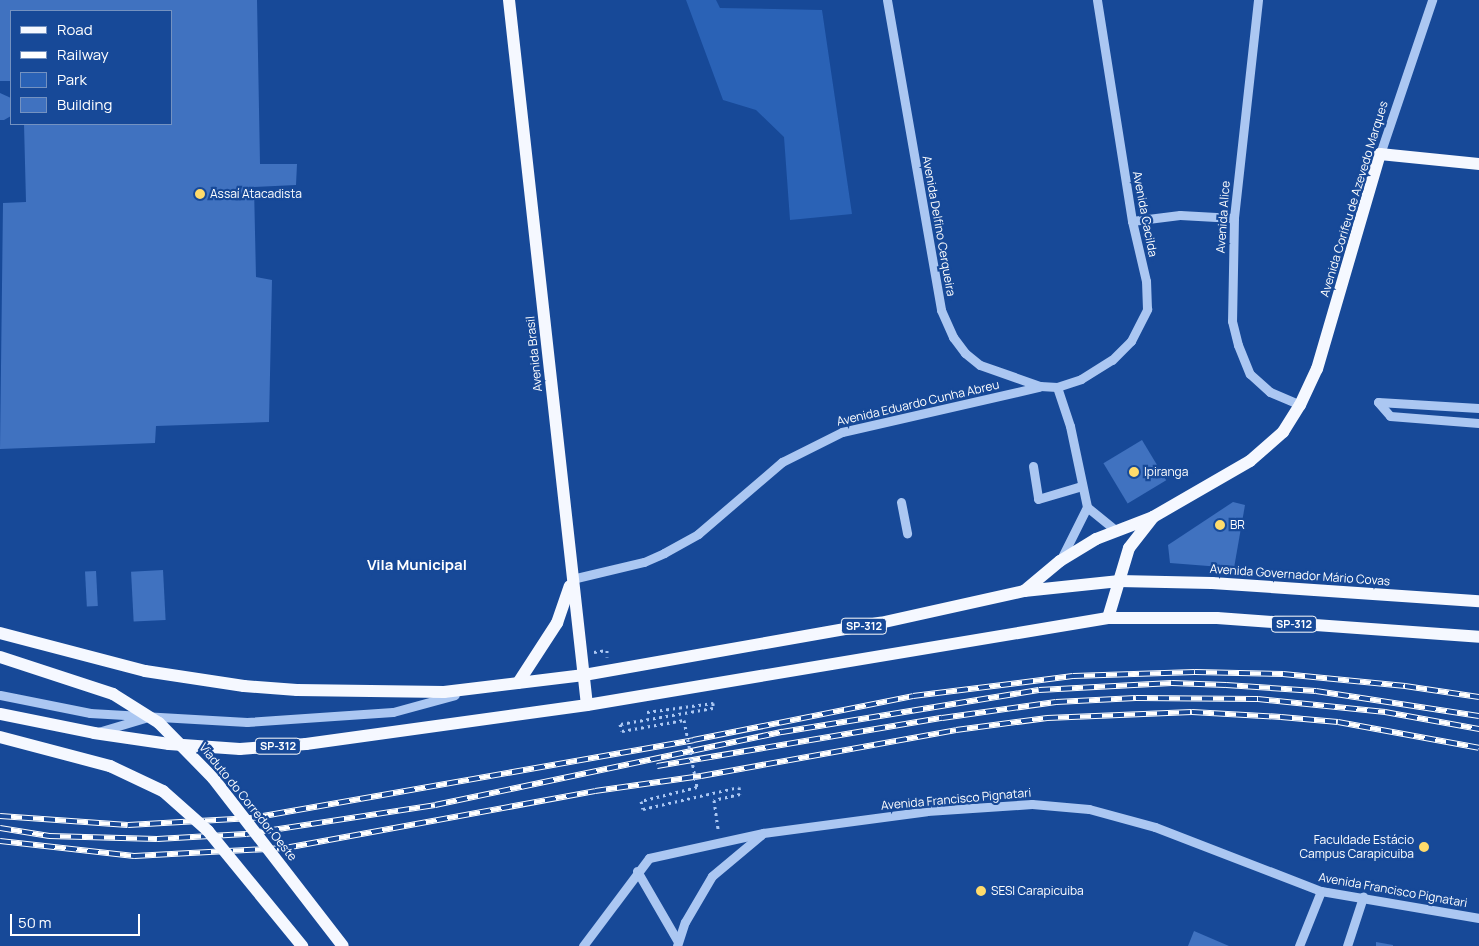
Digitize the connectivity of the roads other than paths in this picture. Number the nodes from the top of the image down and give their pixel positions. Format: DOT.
graph roads {
  1 [pos="509,0"];
  2 [pos="887,0"];
  3 [pos="1097,0"];
  4 [pos="1258,0"];
  5 [pos="1432,0"];
  6 [pos="1380,154"];
  7 [pos="1479,164"];
  8 [pos="1234,218"];
  9 [pos="1132,221"];
  10 [pos="1040,386"];
  11 [pos="1057,387"];
  12 [pos="1300,405"];
  13 [pos="1479,408"];
  14 [pos="1479,423"];
  15 [pos="1033,466"];
  16 [pos="1082,486"];
  17 [pos="901,502"];
  18 [pos="1087,507"];
  19 [pos="1153,517"];
  20 [pos="1115,530"];
  21 [pos="907,533"];
  22 [pos="1060,561"];
  23 [pos="572,579"];
  24 [pos="1119,581"];
  25 [pos="1024,591"];
  26 [pos="1479,600"];
  27 [pos="1108,618"];
  28 [pos="0,633"];
  29 [pos="1479,637"];
  30 [pos="0,657"];
  31 [pos="584,675"];
  32 [pos="518,683"];
  33 [pos="487,687"];
  34 [pos="0,695"];
  35 [pos="587,705"];
  36 [pos="0,714"];
  37 [pos="152,716"];
  38 [pos="94,733"];
  39 [pos="0,737"];
  40 [pos="763,833"];
  41 [pos="637,871"];
  42 [pos="1321,891"];
  43 [pos="1363,897"];
  44 [pos="1479,918"];
  45 [pos="677,943"];
  46 [pos="302,946"];
  47 [pos="343,946"];
  48 [pos="583,946"];
  49 [pos="1299,946"];
  50 [pos="1347,946"];
  1 -- 23 [label="main road, Avenida Brasil"];
  2 -- 10 [label="street, Avenida Delfino Cerqueira"];
  3 -- 9 [label="street, Avenida Cacilda"];
  4 -- 8 [label="street, Avenida Alice"];
  5 -- 6 [label="street, Avenida Corifeu de Azevedo Marques"];
  6 -- 7 [label="main road"];
  6 -- 12 [label="main road, Avenida Corifeu de Azevedo Marques"];
  8 -- 9 [label="street"];
  8 -- 12 [label="street, Avenida Alice"];
  9 -- 11 [label="street, Avenida Cacilda"];
  10 -- 11 [label="street, Avenida Delfino Cerqueira"];
  10 -- 23 [label="street, Avenida Eduardo Cunha Abreu"];
  11 -- 16 [label="street"];
  12 -- 19 [label="main road, Avenida Corifeu de Azevedo Marques"];
  13 -- 14 [label="street"];
  15 -- 16 [label="street"];
  16 -- 18 [label="street"];
  17 -- 21 [label="street"];
  18 -- 20 [label="street"];
  18 -- 22 [label="street"];
  19 -- 20 [label="main road"];
  19 -- 24 [label="main road"];
  20 -- 22 [label="main road"];
  22 -- 25 [label="main road"];
  23 -- 31 [label="main road, Avenida Brasil"];
  23 -- 32 [label="main road"];
  24 -- 25 [label="main road, SP-312"];
  24 -- 26 [label="main road, Avenida Governador Mário Covas / SP-312"];
  24 -- 27 [label="main road"];
  25 -- 31 [label="main road, SP-312"];
  27 -- 29 [label="main road, SP-312"];
  27 -- 35 [label="main road, SP-312"];
  28 -- 33 [label="main road, SP-312"];
  30 -- 47 [label="main road, Viaduto do Corredor Oeste, bridge"];
  31 -- 32 [label="main road, SP-312"];
  31 -- 35 [label="main road, Avenida Brasil"];
  32 -- 33 [label="main road, SP-312"];
  33 -- 37 [label="street"];
  34 -- 37 [label="street"];
  35 -- 38 [label="main road, SP-312"];
  36 -- 38 [label="main road, SP-312"];
  37 -- 38 [label="street"];
  39 -- 46 [label="main road, bridge"];
  40 -- 41 [label="street, Avenida Francisco Pignatari"];
  40 -- 42 [label="street, Avenida Francisco Pignatari"];
  40 -- 45 [label="street"];
  41 -- 45 [label="street"];
  41 -- 48 [label="street, Avenida Francisco Pignatari"];
  42 -- 43 [label="street, Avenida Francisco Pignatari"];
  42 -- 49 [label="street"];
  43 -- 44 [label="street, Avenida Francisco Pignatari"];
  43 -- 50 [label="street"];
}
